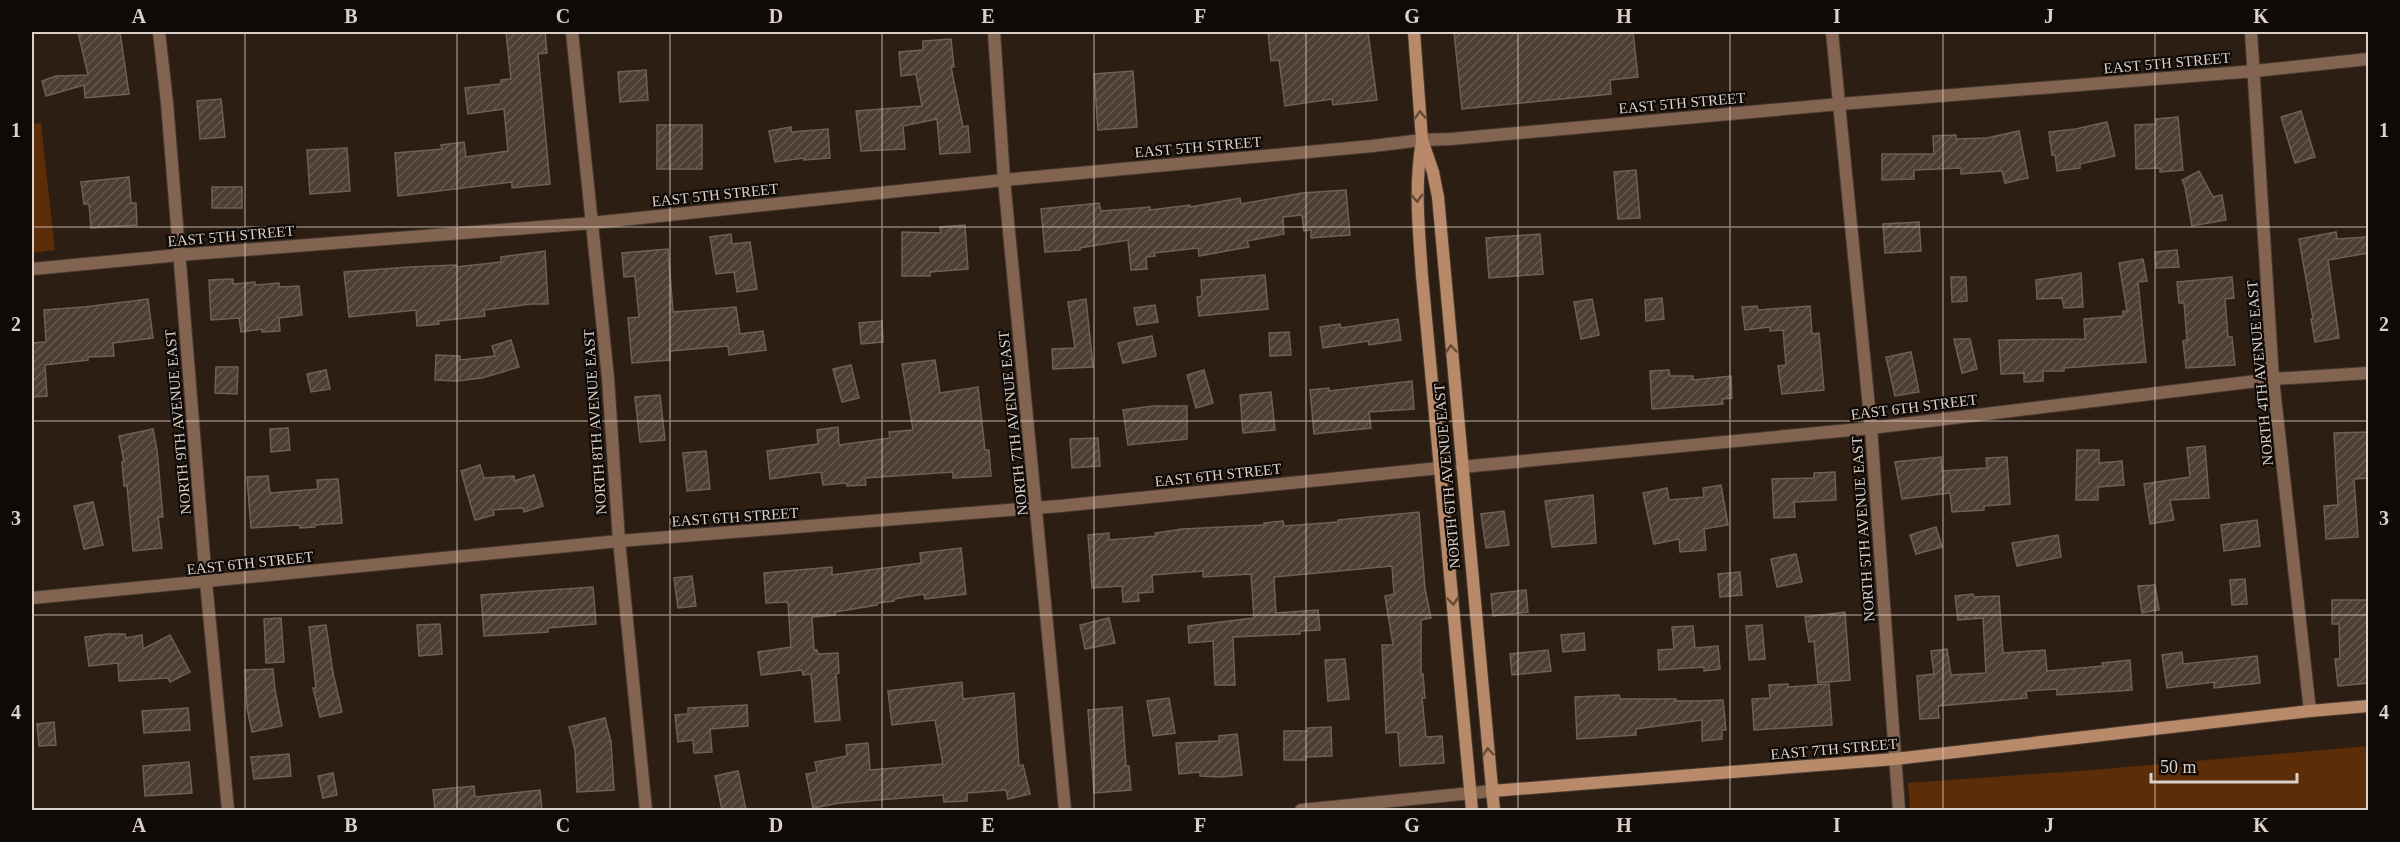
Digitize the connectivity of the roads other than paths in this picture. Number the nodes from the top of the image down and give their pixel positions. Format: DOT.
graph roads {
  1 [pos="159,32"];
  2 [pos="572,32"];
  3 [pos="994,32"];
  4 [pos="1414,32"];
  5 [pos="1832,32"];
  6 [pos="2251,32"];
  7 [pos="2368,59"];
  8 [pos="2255,71"];
  9 [pos="1840,104"];
  10 [pos="1422,140"];
  11 [pos="1004,180"];
  12 [pos="592,223"];
  13 [pos="179,255"];
  14 [pos="32,269"];
  15 [pos="2368,373"];
  16 [pos="2272,379"];
  17 [pos="1871,428"];
  18 [pos="1462,467"];
  19 [pos="1440,468"];
  20 [pos="1037,508"];
  21 [pos="619,541"];
  22 [pos="206,582"];
  23 [pos="32,598"];
  24 [pos="2368,706"];
  25 [pos="2310,711"];
  26 [pos="1895,759"];
  27 [pos="1492,791"];
  28 [pos="1470,793"];
  29 [pos="228,810"];
  30 [pos="646,810"];
  31 [pos="1065,810"];
  32 [pos="1301,810"];
  33 [pos="1472,810"];
  34 [pos="1494,810"];
  35 [pos="1899,810"];
  1 -- 13 [label="street, NORTH 9TH AVENUE EAST"];
  2 -- 12 [label="street, NORTH 8TH AVENUE EAST"];
  3 -- 11 [label="street, NORTH 7TH AVENUE EAST"];
  10 -- 4 [label="main road, NORTH 6TH AVENUE EAST, one-way"];
  5 -- 9 [label="street, NORTH 5TH AVENUE EAST"];
  6 -- 8 [label="street, NORTH 4TH AVENUE EAST"];
  7 -- 8 [label="street, EAST 5TH STREET"];
  8 -- 9 [label="street, EAST 5TH STREET"];
  8 -- 16 [label="street, NORTH 4TH AVENUE EAST"];
  9 -- 10 [label="street, EAST 5TH STREET"];
  9 -- 17 [label="street, NORTH 5TH AVENUE EAST"];
  10 -- 11 [label="street, EAST 5TH STREET"];
  18 -- 10 [label="main road, NORTH 6TH AVENUE EAST, one-way"];
  10 -- 19 [label="main road, NORTH 6TH AVENUE EAST, one-way"];
  11 -- 12 [label="street, EAST 5TH STREET"];
  11 -- 20 [label="street, NORTH 7TH AVENUE EAST"];
  12 -- 13 [label="street, EAST 5TH STREET"];
  12 -- 21 [label="street, NORTH 8TH AVENUE EAST"];
  13 -- 14 [label="street, EAST 5TH STREET"];
  13 -- 22 [label="street, NORTH 9TH AVENUE EAST"];
  15 -- 16 [label="street, EAST 6TH STREET"];
  16 -- 17 [label="street, EAST 6TH STREET"];
  16 -- 25 [label="street, NORTH 4TH AVENUE EAST"];
  17 -- 18 [label="street, EAST 6TH STREET"];
  17 -- 26 [label="street, NORTH 5TH AVENUE EAST"];
  27 -- 18 [label="main road, NORTH 6TH AVENUE EAST, one-way"];
  19 -- 20 [label="street, EAST 6TH STREET"];
  19 -- 28 [label="main road, NORTH 6TH AVENUE EAST, one-way"];
  20 -- 21 [label="street, EAST 6TH STREET"];
  20 -- 31 [label="street, NORTH 7TH AVENUE EAST"];
  21 -- 22 [label="street, EAST 6TH STREET"];
  21 -- 30 [label="street, NORTH 8TH AVENUE EAST"];
  22 -- 23 [label="street, EAST 6TH STREET"];
  22 -- 29 [label="street, NORTH 9TH AVENUE EAST"];
  24 -- 25 [label="main road, EAST 7TH STREET"];
  25 -- 26 [label="main road, EAST 7TH STREET"];
  26 -- 27 [label="main road, EAST 7TH STREET"];
  26 -- 35 [label="street, NORTH 5TH AVENUE EAST"];
  27 -- 28 [label="street, EAST 7TH STREET"];
  27 -- 34 [label="main road, NORTH 6TH AVENUE EAST"];
  28 -- 32 [label="street, EAST 7TH STREET"];
  28 -- 33 [label="main road, NORTH 6TH AVENUE EAST"];
}
